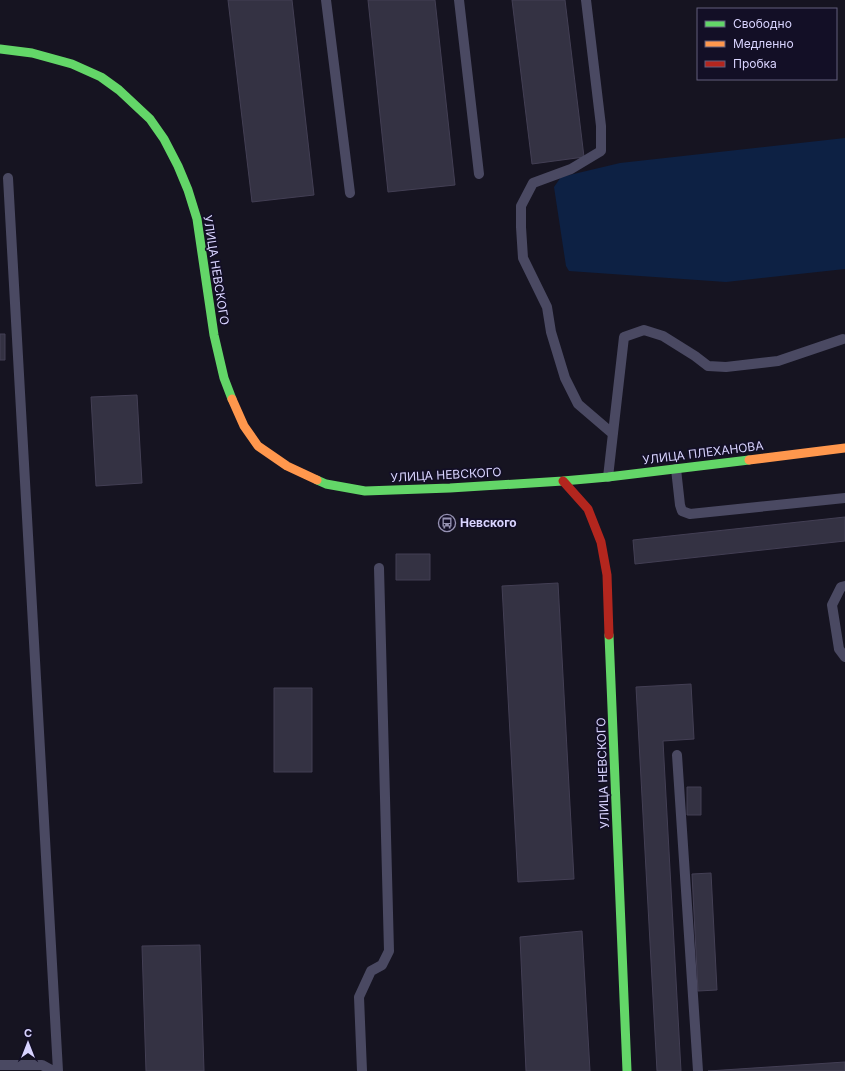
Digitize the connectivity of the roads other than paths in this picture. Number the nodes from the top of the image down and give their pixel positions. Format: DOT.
graph roads {
  1 [pos="326,0"];
  2 [pos="459,0"];
  3 [pos="586,0"];
  4 [pos="0,49"];
  5 [pos="479,174"];
  6 [pos="8,178"];
  7 [pos="350,193"];
  8 [pos="843,339"];
  9 [pos="613,434"];
  10 [pos="845,448"];
  11 [pos="676,468"];
  12 [pos="608,477"];
  13 [pos="563,481"];
  14 [pos="845,498"];
  15 [pos="379,568"];
  16 [pos="845,586"];
  17 [pos="845,657"];
  18 [pos="677,755"];
  19 [pos="0,1064"];
  20 [pos="53,1071"];
  21 [pos="58,1071"];
  22 [pos="362,1071"];
  23 [pos="627,1071"];
  24 [pos="698,1071"];
  1 -- 7 [label="lane"];
  2 -- 5 [label="lane"];
  3 -- 9 [label="lane"];
  4 -- 13 [label="main road, УЛИЦА НЕВСКОГО"];
  6 -- 21 [label="lane"];
  8 -- 9 [label="lane"];
  9 -- 12 [label="lane"];
  10 -- 11 [label="main road, УЛИЦА ПЛЕХАНОВА"];
  11 -- 12 [label="main road, УЛИЦА ПЛЕХАНОВА"];
  11 -- 14 [label="lane"];
  12 -- 13 [label="main road, УЛИЦА ПЛЕХАНОВА"];
  13 -- 23 [label="main road, УЛИЦА НЕВСКОГО"];
  15 -- 22 [label="lane"];
  16 -- 17 [label="lane"];
  18 -- 24 [label="lane"];
  19 -- 20 [label="lane"];
}
